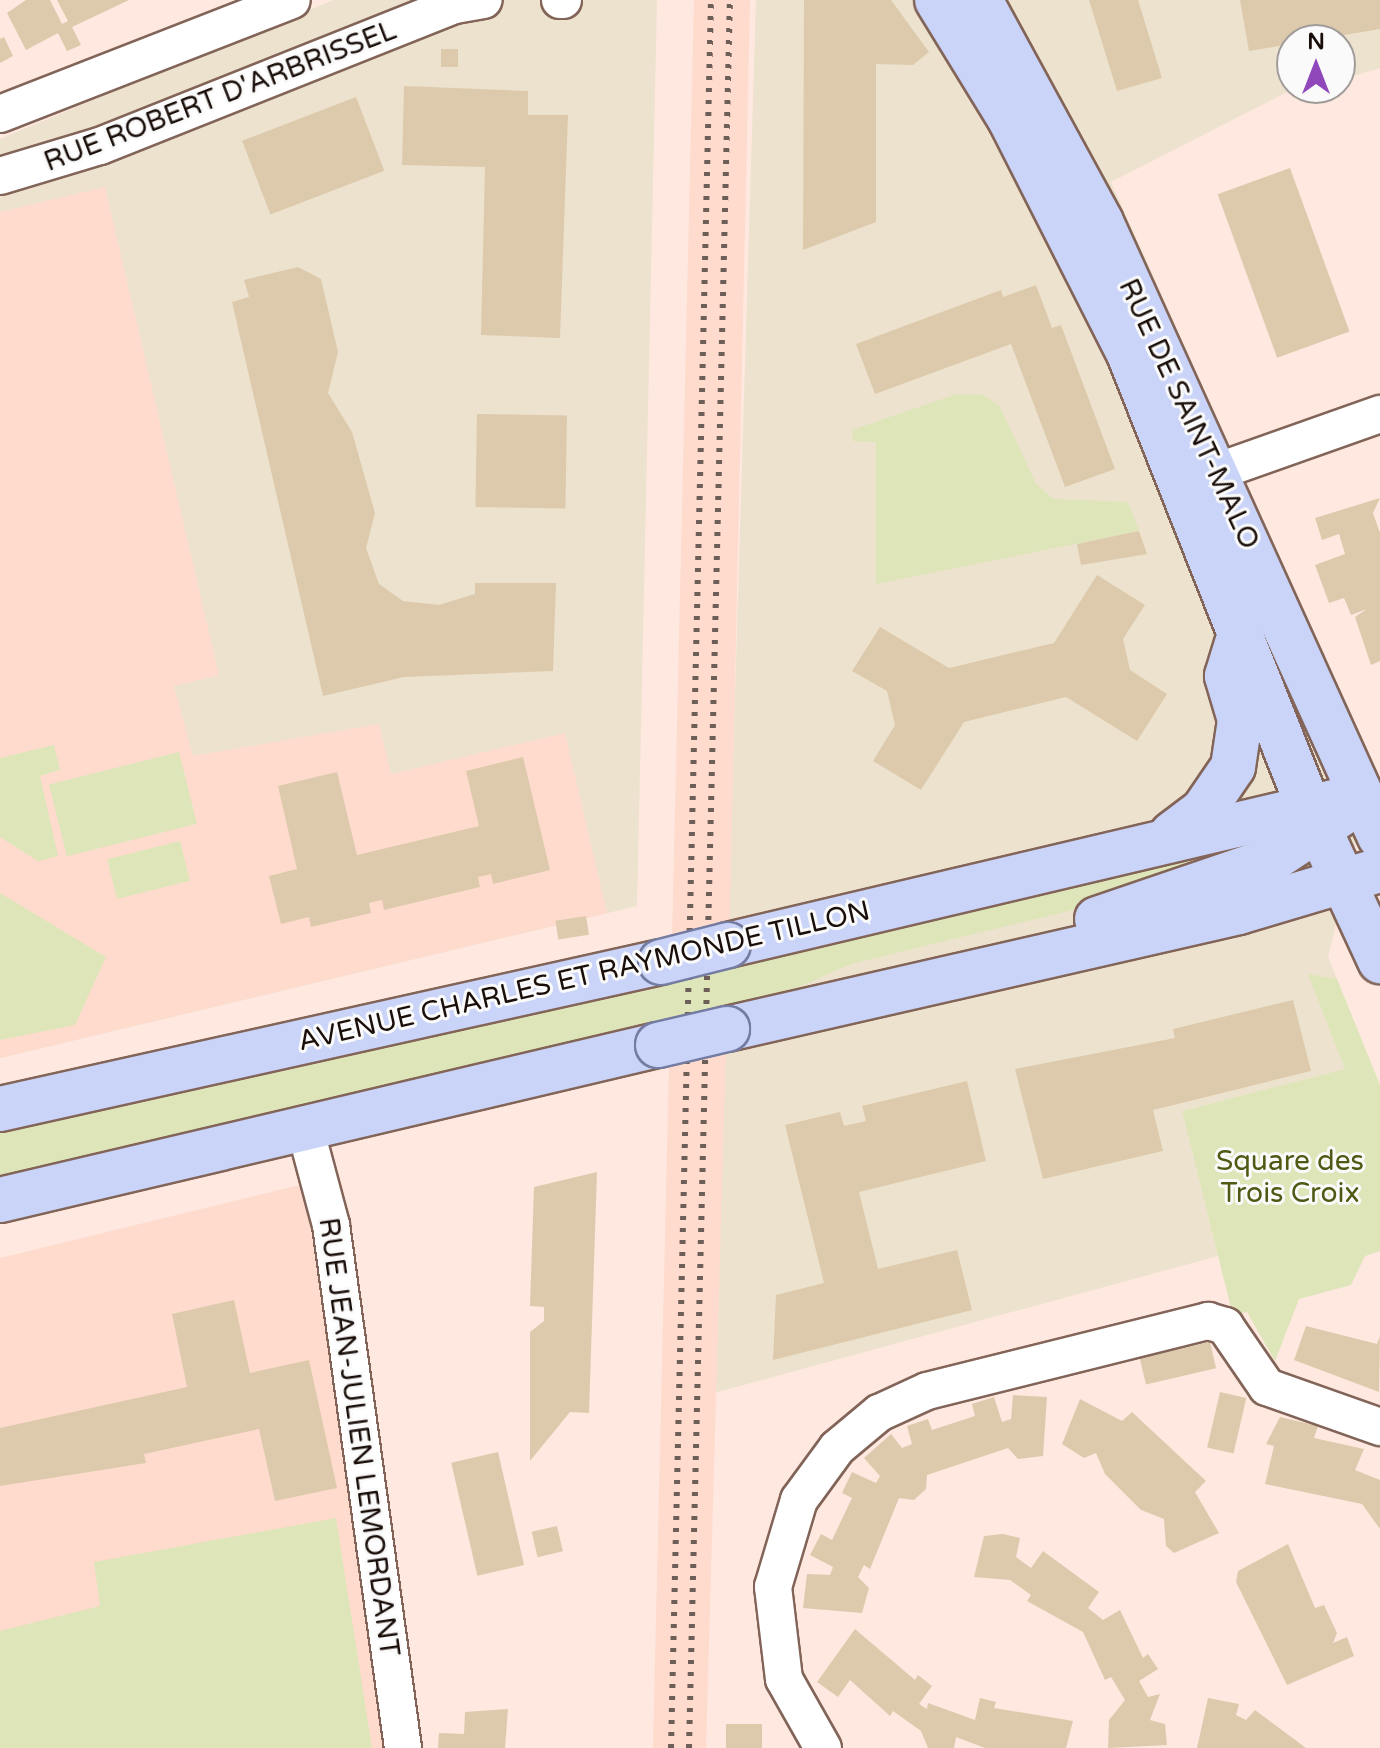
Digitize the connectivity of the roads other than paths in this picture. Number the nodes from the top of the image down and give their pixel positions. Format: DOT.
graph roads {
  1 [pos="292,0"];
  2 [pos="484,0"];
  3 [pos="937,0"];
  4 [pos="980,0"];
  5 [pos="1024,112"];
  6 [pos="0,114"];
  7 [pos="0,176"];
  8 [pos="1380,414"];
  9 [pos="1216,472"];
  10 [pos="1240,635"];
  11 [pos="1372,794"];
  12 [pos="1315,819"];
  13 [pos="1380,837"];
  14 [pos="1167,838"];
  15 [pos="1361,876"];
  16 [pos="1380,961"];
  17 [pos="974,973"];
  18 [pos="0,1109"];
  19 [pos="305,1128"];
  20 [pos="0,1200"];
  21 [pos="1380,1427"];
  22 [pos="403,1748"];
  23 [pos="823,1748"];
  1 -- 6 [label="street"];
  2 -- 7 [label="street, RUE ROBERT D'ARBRISSEL"];
  3 -- 5 [label="main road, RUE DE SAINT-MALO"];
  4 -- 5 [label="main road, RUE DE SAINT-MALO"];
  5 -- 9 [label="main road, RUE DE SAINT-MALO"];
  5 -- 10 [label="main road, RUE DE SAINT-MALO"];
  8 -- 9 [label="street"];
  9 -- 11 [label="main road, RUE DE SAINT-MALO"];
  10 -- 12 [label="main road, RUE DE SAINT-MALO"];
  10 -- 14 [label="main road, AVENUE CHARLES ET RAYMONDE TILLON"];
  11 -- 12 [label="main road, AVENUE CHARLES ET RAYMONDE TILLON"];
  11 -- 13 [label="main road, RUE DE SAINT-MALO"];
  12 -- 14 [label="main road, AVENUE CHARLES ET RAYMONDE TILLON"];
  12 -- 15 [label="main road, RUE DE SAINT-MALO"];
  12 -- 17 [label="main road, AVENUE CHARLES ET RAYMONDE TILLON"];
  13 -- 15 [label="main road"];
  14 -- 18 [label="main road, AVENUE CHARLES ET RAYMONDE TILLON, bridge"];
  15 -- 16 [label="main road, RUE DE SAINT-MALO"];
  15 -- 17 [label="main road, AVENUE CHARLES ET RAYMONDE TILLON"];
  17 -- 19 [label="main road, AVENUE CHARLES ET RAYMONDE TILLON, bridge"];
  19 -- 20 [label="main road, AVENUE CHARLES ET RAYMONDE TILLON"];
  19 -- 22 [label="street, RUE JEAN-JULIEN LEMORDANT"];
  21 -- 23 [label="street"];
}
